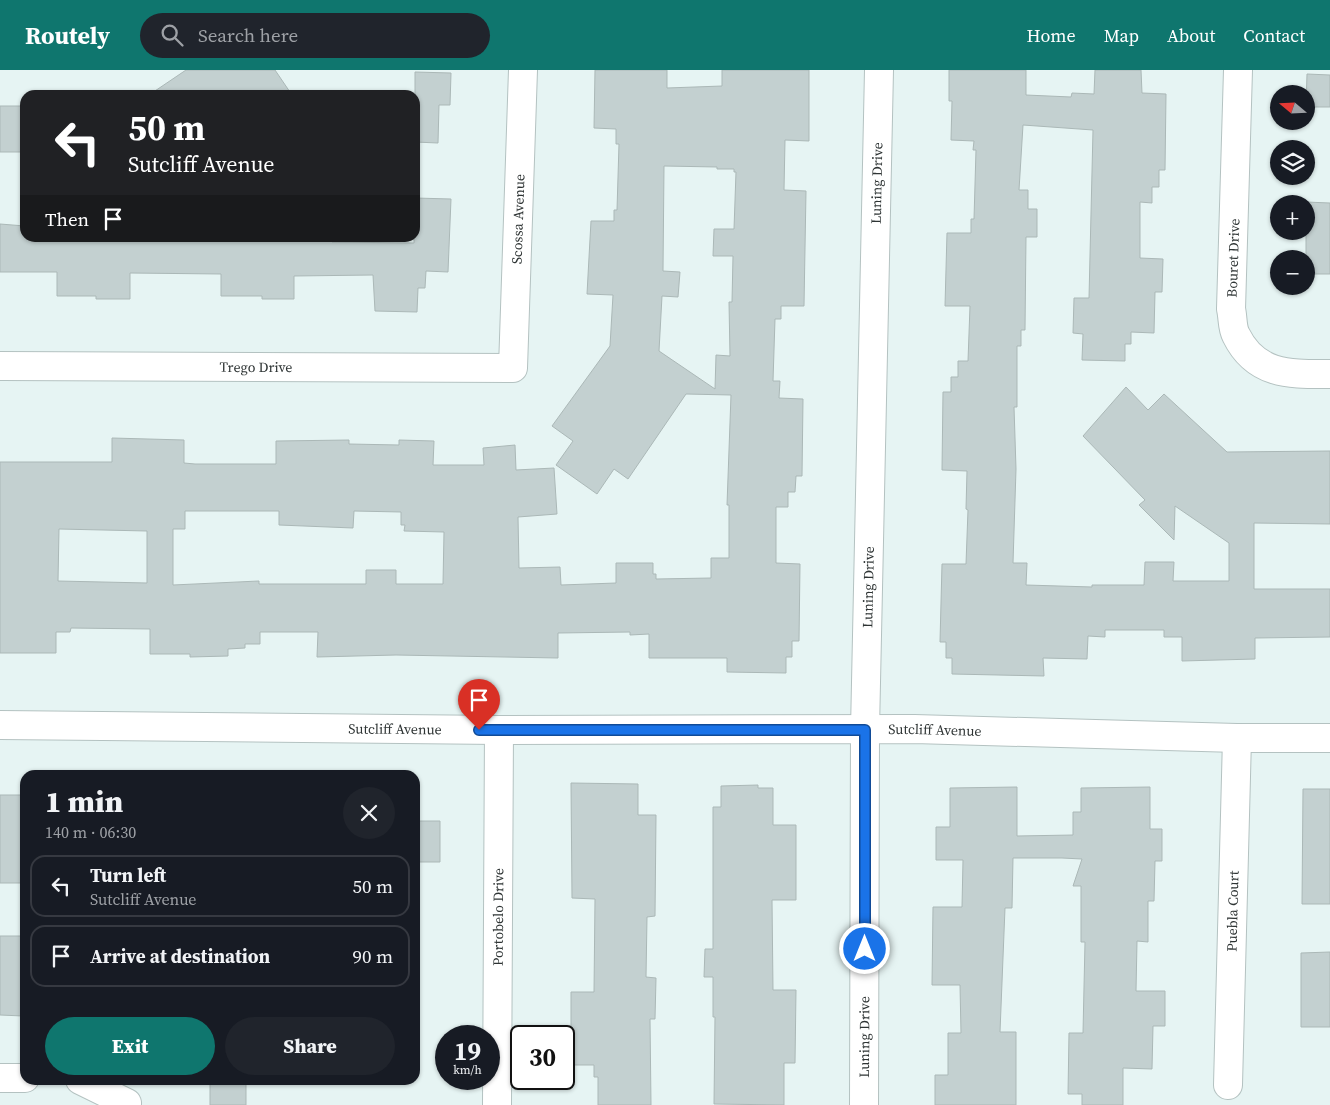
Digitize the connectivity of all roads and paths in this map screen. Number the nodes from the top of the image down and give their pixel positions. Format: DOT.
graph roads {
  1 [pos="523,70"];
  2 [pos="879,70"];
  3 [pos="1238,70"];
  4 [pos="0,366"];
  5 [pos="512,368"];
  6 [pos="1330,374"];
  7 [pos="0,725"];
  8 [pos="499,730"];
  9 [pos="865,730"];
  10 [pos="1237,738"];
  11 [pos="1330,738"];
  12 [pos="0,1078"];
  13 [pos="20,1078"];
  14 [pos="1228,1084"];
  15 [pos="90,1085"];
  16 [pos="127,1103"];
  17 [pos="497,1105"];
  18 [pos="864,1105"];
  1 -- 5 [label="street, Scossa Avenue"];
  2 -- 9 [label="street, Luning Drive"];
  3 -- 6 [label="street, Bouret Drive"];
  4 -- 5 [label="street, Trego Drive"];
  7 -- 8 [label="street, Sutcliff Avenue"];
  8 -- 9 [label="street, Sutcliff Avenue"];
  8 -- 17 [label="street, Portobelo Drive"];
  9 -- 10 [label="street, Sutcliff Avenue"];
  9 -- 18 [label="street, Luning Drive"];
  10 -- 11 [label="street, Sutcliff Avenue"];
  10 -- 14 [label="street, Puebla Court"];
  12 -- 13 [label="street"];
  15 -- 16 [label="street"];
}
